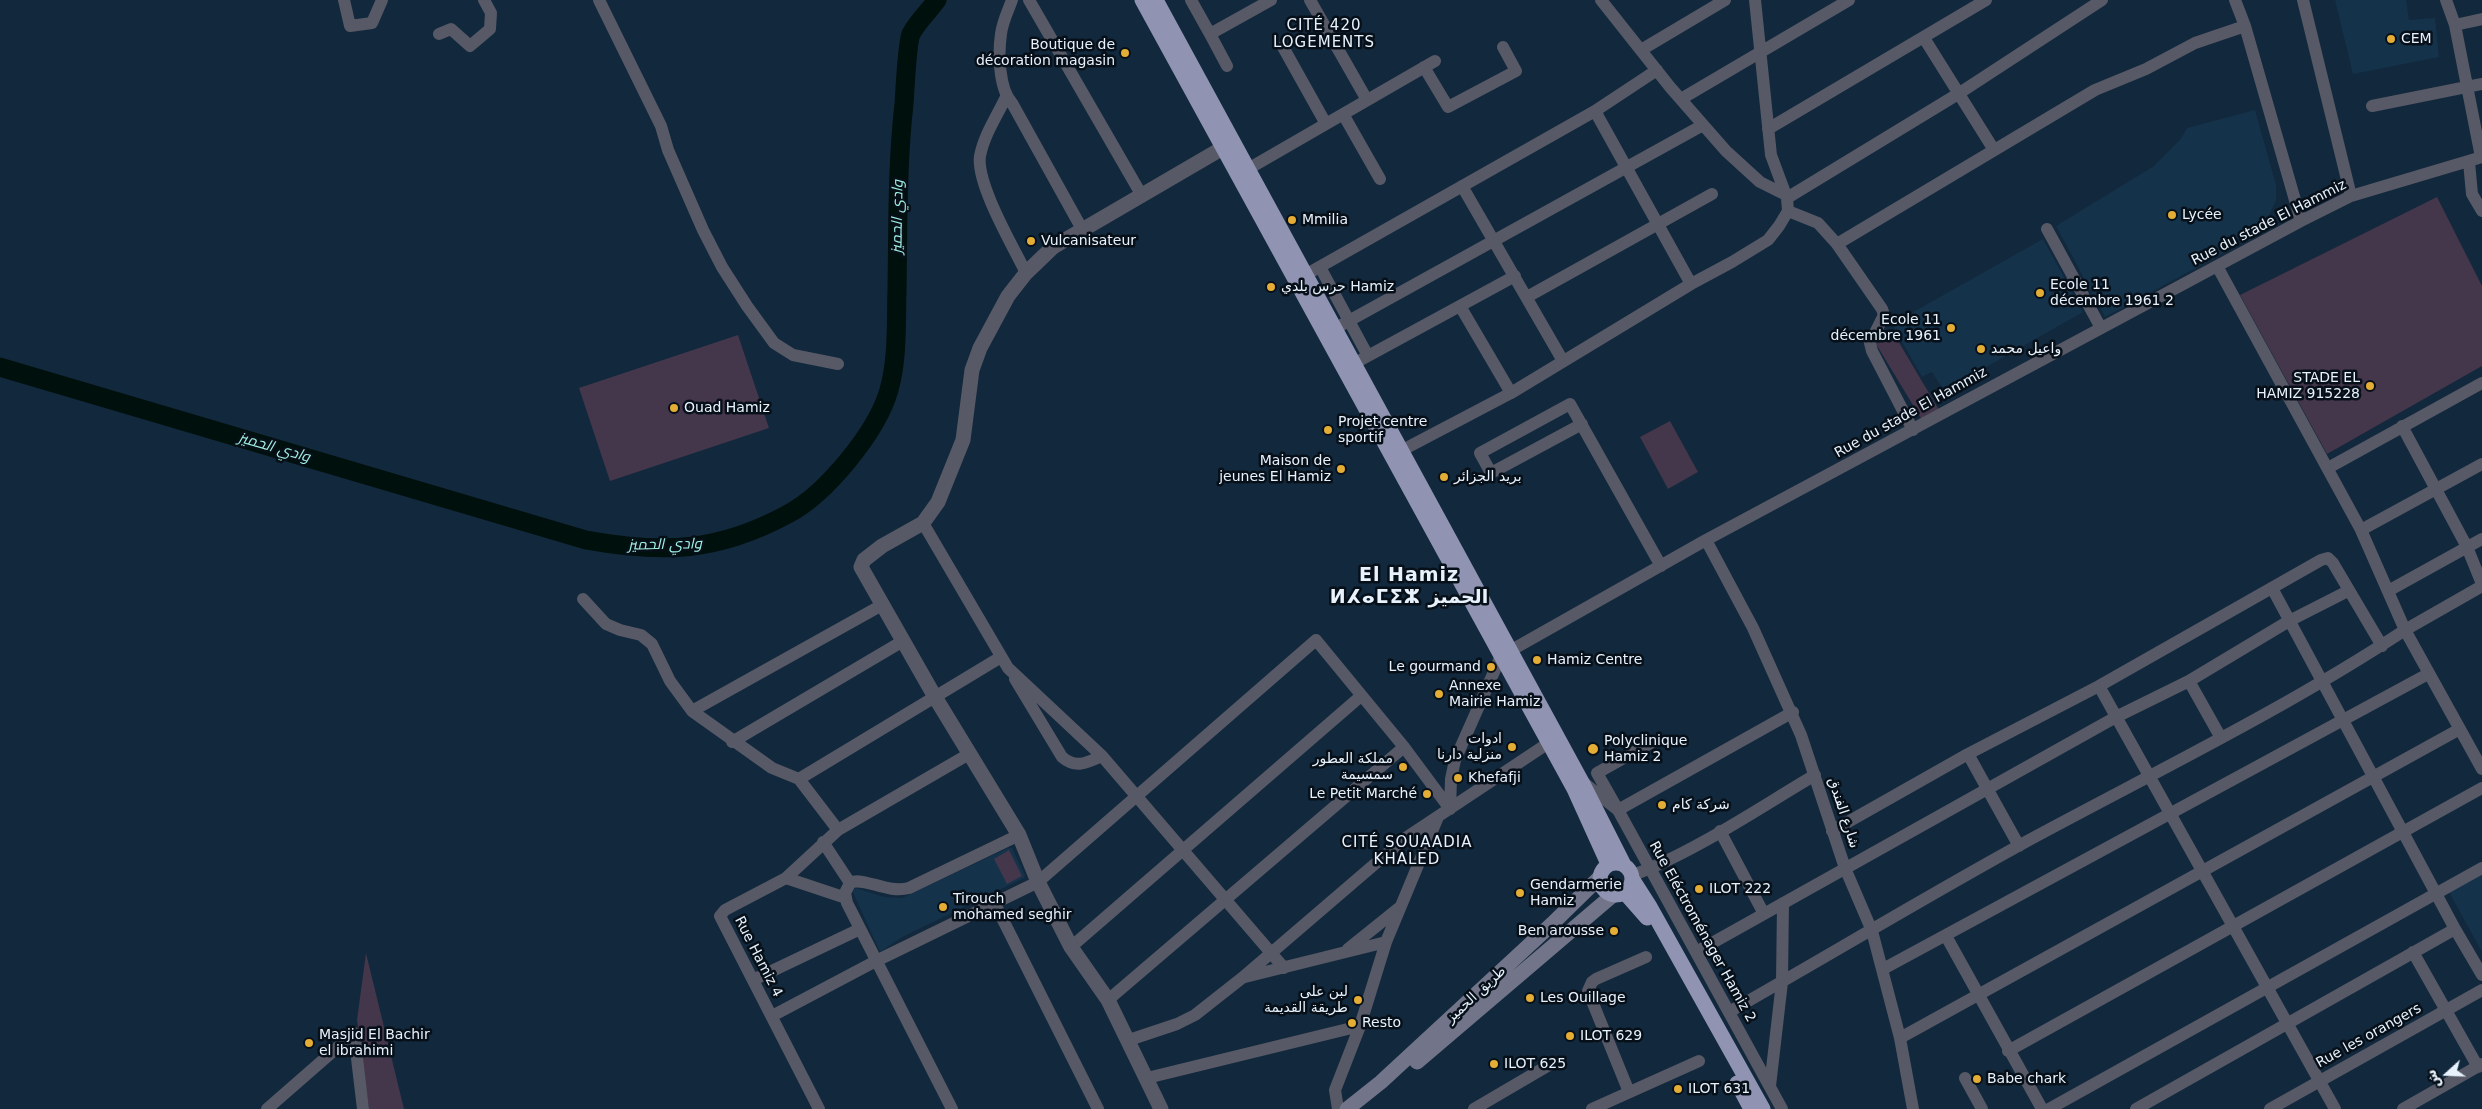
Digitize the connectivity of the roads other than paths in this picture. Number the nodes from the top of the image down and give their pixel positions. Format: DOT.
graph roads {
  1 [pos="344,0"];
  2 [pos="382,0"];
  3 [pos="484,0"];
  4 [pos="599,0"];
  5 [pos="1012,0"];
  6 [pos="1029,0"];
  7 [pos="1142,0"];
  8 [pos="1156,0"];
  9 [pos="1191,0"];
  10 [pos="1271,0"];
  11 [pos="1310,0"];
  12 [pos="1725,0"];
  13 [pos="1756,0"];
  14 [pos="1849,0"];
  15 [pos="1986,0"];
  16 [pos="2102,0"];
  17 [pos="2235,0"];
  18 [pos="2303,0"];
  19 [pos="2446,0"];
  20 [pos="1605,1"];
  21 [pos="2482,19"];
  22 [pos="2455,24"];
  23 [pos="2244,26"];
  24 [pos="438,34"];
  25 [pos="1210,34"];
  26 [pos="1924,38"];
  27 [pos="1283,47"];
  28 [pos="1503,47"];
  29 [pos="1641,50"];
  30 [pos="1760,53"];
  31 [pos="1227,66"];
  32 [pos="1657,70"];
  33 [pos="2482,84"];
  34 [pos="2467,87"];
  35 [pos="1958,94"];
  36 [pos="1006,97"];
  37 [pos="1680,99"];
  38 [pos="1367,100"];
  39 [pos="2372,106"];
  40 [pos="1595,111"];
  41 [pos="1344,114"];
  42 [pos="1326,124"];
  43 [pos="1704,125"];
  44 [pos="1768,129"];
  45 [pos="1228,144"];
  46 [pos="1994,150"];
  47 [pos="2477,159"];
  48 [pos="1248,169"];
  49 [pos="1627,169"];
  50 [pos="1380,179"];
  51 [pos="1462,186"];
  52 [pos="1141,194"];
  53 [pos="1712,194"];
  54 [pos="2351,196"];
  55 [pos="1787,201"];
  56 [pos="2482,212"];
  57 [pos="2301,221"];
  58 [pos="1659,225"];
  59 [pos="1082,229"];
  60 [pos="2047,229"];
  61 [pos="1494,242"];
  62 [pos="1837,244"];
  63 [pos="2217,266"];
  64 [pos="1313,271"];
  65 [pos="1026,272"];
  66 [pos="1515,276"];
  67 [pos="1691,284"];
  68 [pos="1527,297"];
  69 [pos="1460,306"];
  70 [pos="1343,325"];
  71 [pos="2101,328"];
  72 [pos="1362,359"];
  73 [pos="1563,361"];
  74 [pos="838,364"];
  75 [pos="2482,383"];
  76 [pos="1511,392"];
  77 [pos="1582,424"];
  78 [pos="2402,426"];
  79 [pos="1913,430"];
  80 [pos="1396,454"];
  81 [pos="2482,464"];
  82 [pos="2328,468"];
  83 [pos="2436,489"];
  84 [pos="923,523"];
  85 [pos="2361,530"];
  86 [pos="2482,539"];
  87 [pos="1706,540"];
  88 [pos="2467,547"];
  89 [pos="1661,566"];
  90 [pos="2482,585"];
  91 [pos="2272,588"];
  92 [pos="2348,591"];
  93 [pos="2388,591"];
  94 [pos="583,599"];
  95 [pos="882,605"];
  96 [pos="2290,621"];
  97 [pos="2405,630"];
  98 [pos="903,641"];
  99 [pos="2382,646"];
  100 [pos="1505,654"];
  101 [pos="1005,662"];
  102 [pos="2428,674"];
  103 [pos="2189,681"];
  104 [pos="2321,682"];
  105 [pos="2099,686"];
  106 [pos="1361,696"];
  107 [pos="935,697"];
  108 [pos="692,711"];
  109 [pos="1793,712"];
  110 [pos="2116,718"];
  111 [pos="2343,720"];
  112 [pos="2458,730"];
  113 [pos="2221,738"];
  114 [pos="1654,740"];
  115 [pos="732,742"];
  116 [pos="1547,744"];
  117 [pos="1404,747"];
  118 [pos="969,754"];
  119 [pos="1968,754"];
  120 [pos="1102,756"];
  121 [pos="2482,769"];
  122 [pos="1815,775"];
  123 [pos="2373,776"];
  124 [pos="2150,777"];
  125 [pos="799,779"];
  126 [pos="1582,782"];
  127 [pos="2482,788"];
  128 [pos="1988,789"];
  129 [pos="1136,797"];
  130 [pos="1450,809"];
  131 [pos="1618,810"];
  132 [pos="2170,814"];
  133 [pos="1438,817"];
  134 [pos="838,830"];
  135 [pos="1720,831"];
  136 [pos="1832,831"];
  137 [pos="2403,832"];
  138 [pos="1019,834"];
  139 [pos="823,842"];
  140 [pos="2019,846"];
  141 [pos="1602,848"];
  142 [pos="1182,850"];
  143 [pos="1845,868"];
  144 [pos="2482,868"];
  145 [pos="1650,869"];
  146 [pos="2202,871"];
  147 [pos="786,878"];
  148 [pos="1615,881"];
  149 [pos="1038,882"];
  150 [pos="850,883"];
  151 [pos="2436,893"];
  152 [pos="846,898"];
  153 [pos="1224,900"];
  154 [pos="995,904"];
  155 [pos="1782,904"];
  156 [pos="1400,906"];
  157 [pos="1764,914"];
  158 [pos="2233,926"];
  159 [pos="860,929"];
  160 [pos="2455,929"];
  161 [pos="1872,931"];
  162 [pos="1946,936"];
  163 [pos="1386,942"];
  164 [pos="1071,947"];
  165 [pos="1345,952"];
  166 [pos="1696,952"];
  167 [pos="2414,952"];
  168 [pos="1270,953"];
  169 [pos="1646,957"];
  170 [pos="876,961"];
  171 [pos="1284,968"];
  172 [pos="1883,969"];
  173 [pos="2482,975"];
  174 [pos="1242,978"];
  175 [pos="753,980"];
  176 [pos="1782,982"];
  177 [pos="2267,988"];
  178 [pos="2482,990"];
  179 [pos="1976,994"];
  180 [pos="1108,1000"];
  181 [pos="2445,1010"];
  182 [pos="1729,1012"];
  183 [pos="772,1016"];
  184 [pos="2287,1024"];
  185 [pos="1360,1026"];
  186 [pos="1900,1038"];
  187 [pos="1129,1040"];
  188 [pos="2009,1050"];
  189 [pos="1699,1061"];
  190 [pos="1549,1065"];
  191 [pos="2480,1066"];
  192 [pos="1147,1078"];
  193 [pos="1965,1078"];
  194 [pos="2319,1081"];
  195 [pos="1770,1086"];
  196 [pos="1629,1092"];
  197 [pos="1617,1104"];
  198 [pos="1341,1108"];
  199 [pos="267,1109"];
  200 [pos="363,1109"];
  201 [pos="819,1109"];
  202 [pos="952,1109"];
  203 [pos="1098,1109"];
  204 [pos="1161,1109"];
  205 [pos="1324,1109"];
  206 [pos="1360,1109"];
  207 [pos="1474,1109"];
  208 [pos="1592,1109"];
  209 [pos="1751,1109"];
  210 [pos="1763,1109"];
  211 [pos="1782,1109"];
  212 [pos="1913,1109"];
  213 [pos="1982,1109"];
  214 [pos="2042,1109"];
  215 [pos="2050,1109"];
  216 [pos="2136,1109"];
  217 [pos="2270,1109"];
  218 [pos="2335,1109"];
  219 [pos="2403,1109"];
  1 -- 2 [label="street"];
  3 -- 24 [label="street"];
  4 -- 74 [label="street"];
  5 -- 36 [label="street"];
  6 -- 52 [label="street"];
  7 -- 45 [label="highway"];
  8 -- 45 [label="highway"];
  9 -- 25 [label="street"];
  10 -- 25 [label="street"];
  11 -- 38 [label="street"];
  12 -- 29 [label="street"];
  13 -- 30 [label="street"];
  14 -- 30 [label="street"];
  15 -- 26 [label="street"];
  16 -- 35 [label="street"];
  17 -- 23 [label="street"];
  18 -- 54 [label="street"];
  19 -- 22 [label="street"];
  20 -- 29 [label="street"];
  21 -- 22 [label="street"];
  22 -- 34 [label="street"];
  23 -- 46 [label="street"];
  23 -- 57 [label="street"];
  25 -- 31 [label="street"];
  26 -- 35 [label="street"];
  26 -- 44 [label="street"];
  27 -- 42 [label="street"];
  28 -- 38 [label="street"];
  29 -- 32 [label="street"];
  30 -- 37 [label="street"];
  30 -- 44 [label="street"];
  32 -- 37 [label="street"];
  32 -- 40 [label="street"];
  33 -- 34 [label="street"];
  34 -- 39 [label="street"];
  34 -- 47 [label="street"];
  35 -- 46 [label="street"];
  35 -- 55 [label="street"];
  36 -- 59 [label="street"];
  36 -- 65 [label="street"];
  37 -- 43 [label="street"];
  38 -- 41 [label="street"];
  40 -- 49 [label="street"];
  40 -- 51 [label="street"];
  41 -- 42 [label="street"];
  41 -- 50 [label="street"];
  42 -- 48 [label="street"];
  43 -- 49 [label="street"];
  43 -- 55 [label="street"];
  44 -- 55 [label="street"];
  45 -- 48 [label="highway"];
  45 -- 52 [label="street"];
  45 -- 80 [label="highway"];
  46 -- 62 [label="street"];
  47 -- 54 [label="street, Rue du stade El Hammiz"];
  47 -- 56 [label="street"];
  48 -- 64 [label="highway"];
  49 -- 58 [label="street"];
  49 -- 61 [label="street"];
  51 -- 61 [label="street"];
  51 -- 64 [label="street"];
  52 -- 59 [label="street"];
  53 -- 58 [label="street"];
  54 -- 57 [label="street, Rue du stade El Hammiz"];
  55 -- 62 [label="street"];
  55 -- 67 [label="street"];
  57 -- 63 [label="street, Rue du stade El Hammiz"];
  58 -- 67 [label="street"];
  58 -- 68 [label="street"];
  59 -- 65 [label="street"];
  60 -- 71 [label="street"];
  61 -- 66 [label="street"];
  61 -- 70 [label="street"];
  62 -- 79 [label="street"];
  63 -- 71 [label="street, Rue du stade El Hammiz"];
  63 -- 82 [label="street"];
  64 -- 70 [label="highway"];
  65 -- 84 [label="street"];
  66 -- 68 [label="street"];
  66 -- 69 [label="street"];
  67 -- 73 [label="street"];
  68 -- 73 [label="street"];
  69 -- 72 [label="street"];
  69 -- 76 [label="street"];
  70 -- 72 [label="highway"];
  71 -- 79 [label="street, Rue du stade El Hammiz"];
  72 -- 80 [label="highway"];
  73 -- 76 [label="street"];
  75 -- 78 [label="street"];
  76 -- 80 [label="street"];
  77 -- 77 [label="street"];
  77 -- 89 [label="street"];
  78 -- 82 [label="street"];
  78 -- 83 [label="street"];
  79 -- 87 [label="street, Rue du stade El Hammiz"];
  80 -- 100 [label="highway"];
  81 -- 83 [label="street"];
  82 -- 85 [label="street"];
  83 -- 85 [label="street"];
  83 -- 88 [label="street"];
  84 -- 95 [label="street"];
  84 -- 101 [label="street"];
  85 -- 93 [label="street"];
  86 -- 88 [label="street"];
  87 -- 89 [label="street, Rue du stade El Hammiz"];
  87 -- 109 [label="street, شارع الفندق"];
  88 -- 90 [label="street"];
  88 -- 93 [label="street"];
  89 -- 100 [label="street, Rue du stade El Hammiz"];
  90 -- 97 [label="street"];
  91 -- 92 [label="street"];
  91 -- 96 [label="street"];
  91 -- 105 [label="street"];
  92 -- 96 [label="street"];
  92 -- 99 [label="street"];
  93 -- 97 [label="street"];
  94 -- 108 [label="street"];
  95 -- 98 [label="street"];
  95 -- 108 [label="street"];
  96 -- 103 [label="street"];
  96 -- 104 [label="street"];
  97 -- 99 [label="street"];
  97 -- 102 [label="street"];
  98 -- 107 [label="street"];
  98 -- 115 [label="street"];
  99 -- 104 [label="street"];
  100 -- 116 [label="highway"];
  100 -- 126 [label="highway"];
  100 -- 130 [label="street"];
  101 -- 107 [label="street"];
  101 -- 120 [label="street"];
  101 -- 120 [label="street"];
  102 -- 111 [label="street"];
  102 -- 112 [label="street"];
  103 -- 110 [label="street"];
  103 -- 113 [label="street"];
  104 -- 111 [label="street"];
  104 -- 113 [label="street"];
  105 -- 110 [label="street"];
  105 -- 119 [label="street"];
  106 -- 117 [label="street"];
  106 -- 129 [label="street"];
  106 -- 142 [label="street"];
  107 -- 118 [label="street"];
  107 -- 125 [label="street"];
  108 -- 115 [label="street"];
  109 -- 122 [label="street, شارع الفندق"];
  109 -- 131 [label="street"];
  110 -- 124 [label="street"];
  110 -- 128 [label="street"];
  111 -- 123 [label="street"];
  111 -- 132 [label="street"];
  112 -- 121 [label="street"];
  112 -- 123 [label="street"];
  113 -- 124 [label="street"];
  114 -- 131 [label="street"];
  115 -- 125 [label="street"];
  116 -- 130 [label="street"];
  116 -- 141 [label="highway"];
  117 -- 130 [label="street"];
  117 -- 153 [label="street"];
  118 -- 134 [label="street"];
  118 -- 138 [label="street"];
  119 -- 128 [label="street"];
  119 -- 136 [label="street"];
  120 -- 129 [label="street"];
  122 -- 135 [label="street"];
  122 -- 136 [label="street, شارع الفندق"];
  123 -- 137 [label="street"];
  123 -- 146 [label="street"];
  124 -- 132 [label="street"];
  124 -- 140 [label="street"];
  125 -- 134 [label="street"];
  126 -- 131 [label="street, Rue Eléctroménager Hamiz 2"];
  126 -- 148 [label="highway"];
  127 -- 137 [label="street"];
  128 -- 140 [label="street"];
  128 -- 143 [label="street"];
  129 -- 142 [label="street"];
  129 -- 149 [label="street"];
  130 -- 133 [label="street"];
  131 -- 145 [label="street, Rue Eléctroménager Hamiz 2"];
  132 -- 146 [label="street"];
  132 -- 162 [label="street"];
  133 -- 156 [label="street"];
  133 -- 168 [label="street"];
  134 -- 139 [label="street"];
  135 -- 145 [label="street"];
  135 -- 157 [label="street"];
  136 -- 143 [label="street, شارع الفندق"];
  137 -- 151 [label="street"];
  137 -- 158 [label="street"];
  138 -- 149 [label="street"];
  138 -- 150 [label="street"];
  139 -- 147 [label="street"];
  139 -- 150 [label="street"];
  140 -- 161 [label="street"];
  141 -- 148 [label="highway"];
  141 -- 148 [label="highway"];
  142 -- 153 [label="street"];
  142 -- 164 [label="street"];
  143 -- 155 [label="street"];
  143 -- 161 [label="street, شارع الفندق"];
  144 -- 151 [label="street"];
  145 -- 148 [label="street"];
  145 -- 166 [label="street, Rue Eléctroménager Hamiz 2"];
  146 -- 158 [label="street"];
  146 -- 179 [label="street"];
  147 -- 152 [label="street"];
  147 -- 175 [label="street, Rue Hamiz 4"];
  148 -- 198 [label="main road, طريق الحميز"];
  148 -- 206 [label="main road, طريق الحميز"];
  148 -- 209 [label="highway"];
  148 -- 210 [label="highway"];
  149 -- 154 [label="street"];
  149 -- 164 [label="street"];
  150 -- 152 [label="street"];
  151 -- 160 [label="street"];
  151 -- 177 [label="street"];
  152 -- 159 [label="street"];
  153 -- 168 [label="street"];
  153 -- 180 [label="street"];
  154 -- 170 [label="street"];
  154 -- 203 [label="street"];
  155 -- 157 [label="street"];
  155 -- 176 [label="street"];
  156 -- 163 [label="street"];
  156 -- 165 [label="street"];
  157 -- 166 [label="street"];
  158 -- 177 [label="street"];
  158 -- 188 [label="street"];
  159 -- 170 [label="street"];
  159 -- 175 [label="street"];
  160 -- 167 [label="street"];
  160 -- 173 [label="street"];
  161 -- 172 [label="street, شارع الفندق"];
  161 -- 176 [label="street"];
  162 -- 172 [label="street"];
  162 -- 179 [label="street"];
  163 -- 165 [label="street"];
  163 -- 185 [label="street"];
  164 -- 180 [label="street"];
  165 -- 171 [label="street"];
  166 -- 182 [label="street, Rue Eléctroménager Hamiz 2"];
  167 -- 181 [label="street"];
  167 -- 184 [label="street"];
  168 -- 171 [label="street"];
  168 -- 174 [label="street"];
  169 -- 196 [label="street"];
  170 -- 183 [label="street"];
  170 -- 202 [label="street"];
  171 -- 174 [label="street"];
  172 -- 186 [label="street, شارع الفندق"];
  174 -- 187 [label="street"];
  175 -- 183 [label="street, Rue Hamiz 4"];
  176 -- 182 [label="street"];
  176 -- 195 [label="street"];
  177 -- 184 [label="street"];
  177 -- 215 [label="street"];
  178 -- 181 [label="street, Rue les orangers"];
  179 -- 186 [label="street"];
  179 -- 188 [label="street"];
  180 -- 187 [label="street"];
  181 -- 191 [label="street"];
  181 -- 194 [label="street, Rue les orangers"];
  182 -- 195 [label="street, Rue Eléctroménager Hamiz 2"];
  183 -- 201 [label="street, Rue Hamiz 4"];
  184 -- 194 [label="street"];
  184 -- 216 [label="street"];
  185 -- 192 [label="street"];
  185 -- 198 [label="street"];
  186 -- 212 [label="street, شارع الفندق"];
  187 -- 192 [label="street"];
  188 -- 214 [label="street"];
  189 -- 196 [label="street"];
  190 -- 207 [label="street"];
  191 -- 219 [label="street"];
  192 -- 204 [label="street"];
  193 -- 213 [label="street"];
  194 -- 217 [label="street, Rue les orangers"];
  194 -- 218 [label="street"];
  195 -- 211 [label="street, Rue Eléctroménager Hamiz 2"];
  196 -- 197 [label="street"];
  197 -- 208 [label="street"];
  198 -- 205 [label="street"];
  199 -- 200 [label="street"];
}
